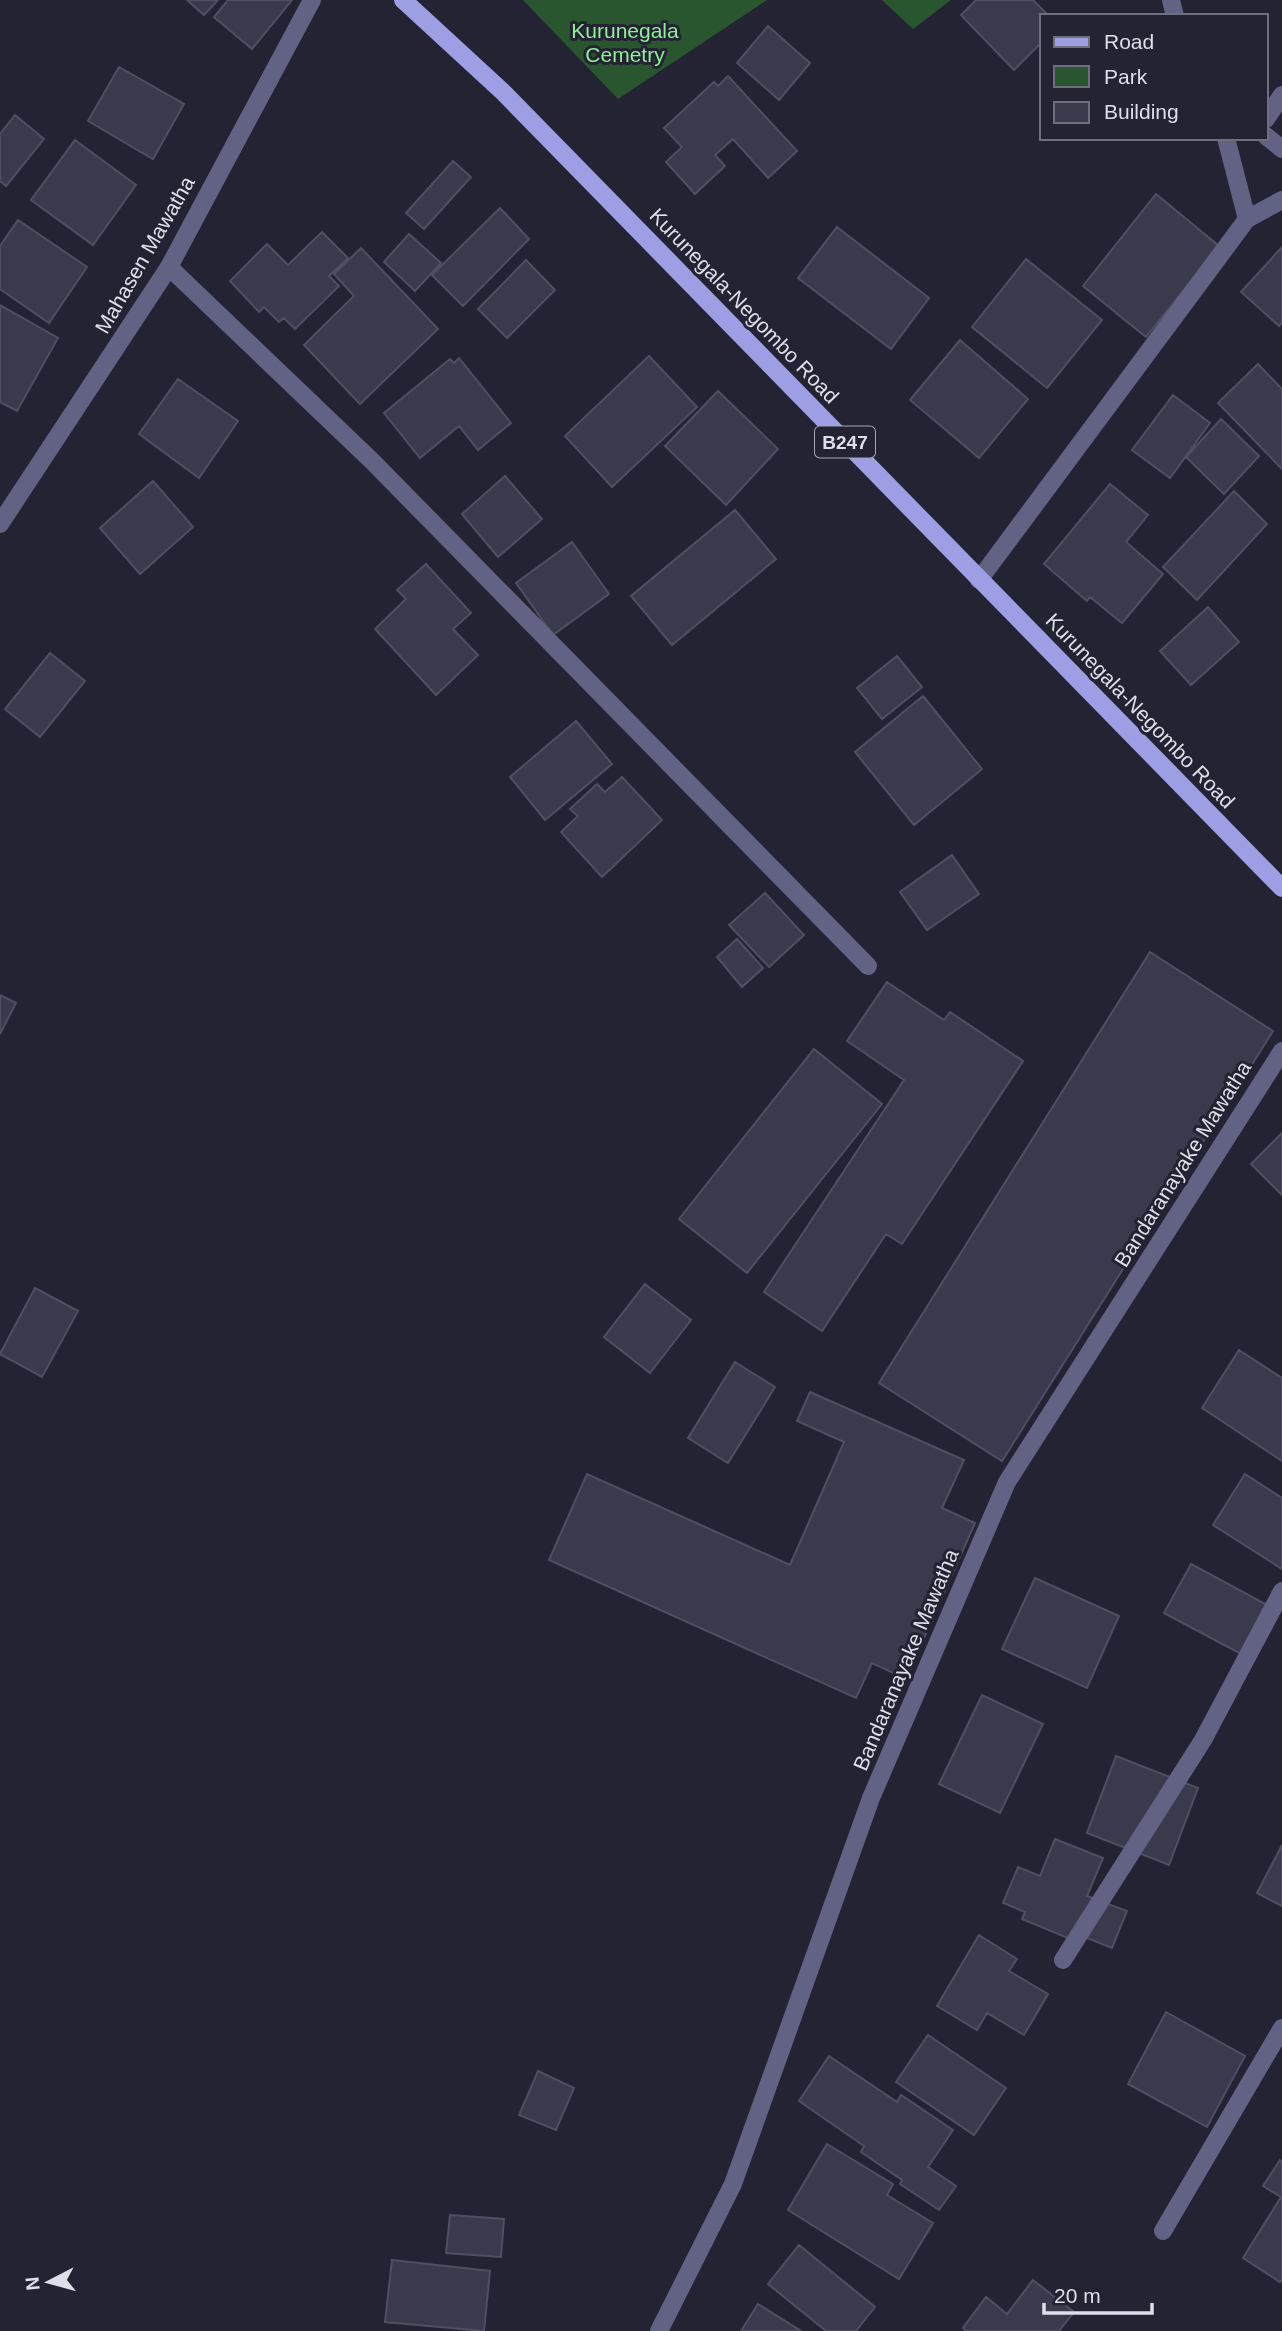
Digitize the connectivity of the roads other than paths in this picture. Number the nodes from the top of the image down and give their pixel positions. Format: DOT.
graph roads {
  1 [pos="312,0"];
  2 [pos="403,0"];
  3 [pos="1282,95"];
  4 [pos="1268,116"];
  5 [pos="1268,138"];
  6 [pos="1227,140"];
  7 [pos="1282,149"];
  8 [pos="1282,200"];
  9 [pos="1247,219"];
  10 [pos="169,267"];
  11 [pos="0,524"];
  12 [pos="979,580"];
  13 [pos="1282,888"];
  14 [pos="868,966"];
  15 [pos="1282,1051"];
  16 [pos="1282,1591"];
  17 [pos="1063,1960"];
  18 [pos="1282,2028"];
  19 [pos="1163,2231"];
  20 [pos="664,2329"];
  1 -- 10 [label="street, Mahasen Mawatha"];
  2 -- 12 [label="main road, Kurunegala-Negombo Road / B247"];
  3 -- 4 [label="street"];
  5 -- 7 [label="street"];
  6 -- 9 [label="street"];
  8 -- 9 [label="street"];
  9 -- 12 [label="street"];
  10 -- 11 [label="street, Mahasen Mawatha"];
  10 -- 14 [label="street"];
  12 -- 13 [label="main road, Kurunegala-Negombo Road / B247"];
  15 -- 20 [label="street, Bandaranayake Mawatha"];
  16 -- 17 [label="street"];
  18 -- 19 [label="street"];
}
